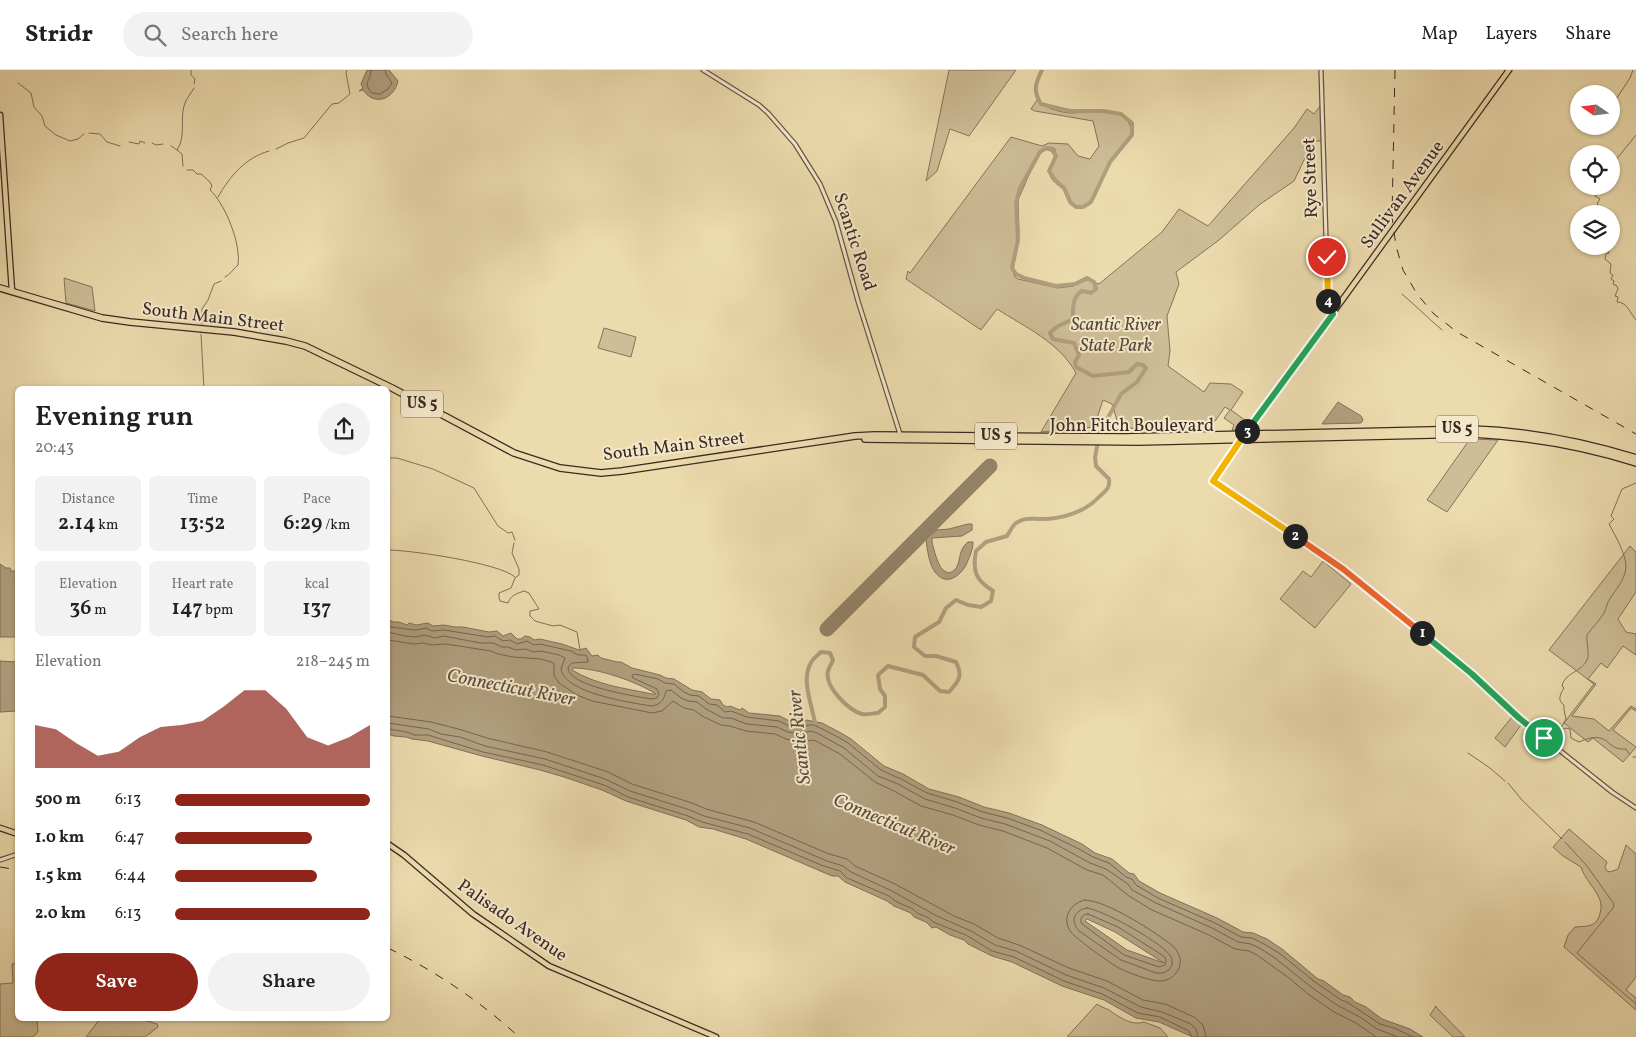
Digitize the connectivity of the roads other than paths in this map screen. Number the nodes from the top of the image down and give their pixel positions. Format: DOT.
graph roads {
  1 [pos="703,70"];
  2 [pos="1322,70"];
  3 [pos="1509,70"];
  4 [pos="0,115"];
  5 [pos="0,288"];
  6 [pos="12,291"];
  7 [pos="1333,314"];
  8 [pos="388,386"];
  9 [pos="390,387"];
  10 [pos="874,437"];
  11 [pos="900,437"];
  12 [pos="1243,437"];
  13 [pos="1585,446"];
  14 [pos="1636,458"];
  15 [pos="1636,463"];
  16 [pos="1636,808"];
  17 [pos="0,828"];
  18 [pos="15,833"];
  19 [pos="390,845"];
  20 [pos="15,855"];
  21 [pos="0,860"];
  22 [pos="716,1037"];
  1 -- 11 [label="street, Scantic Road"];
  2 -- 7 [label="street, Rye Street"];
  3 -- 7 [label="main road, Sullivan Avenue"];
  4 -- 6 [label="main road"];
  5 -- 6 [label="highway, South Main Street / US 5"];
  6 -- 8 [label="highway, South Main Street / US 5"];
  7 -- 12 [label="main road, Sullivan Avenue"];
  9 -- 10 [label="highway, South Main Street / US 5"];
  10 -- 11 [label="highway, John Fitch Boulevard / US 5"];
  11 -- 12 [label="highway, John Fitch Boulevard / US 5"];
  12 -- 13 [label="highway, John Fitch Boulevard / US 5"];
  12 -- 16 [label="street, Sullivan Avenue"];
  13 -- 14 [label="highway, John Fitch Boulevard / US 5"];
  13 -- 15 [label="highway, John Fitch Boulevard / US 5"];
  17 -- 18 [label="main road"];
  19 -- 22 [label="main road, Palisado Avenue"];
  20 -- 21 [label="street"];
}
